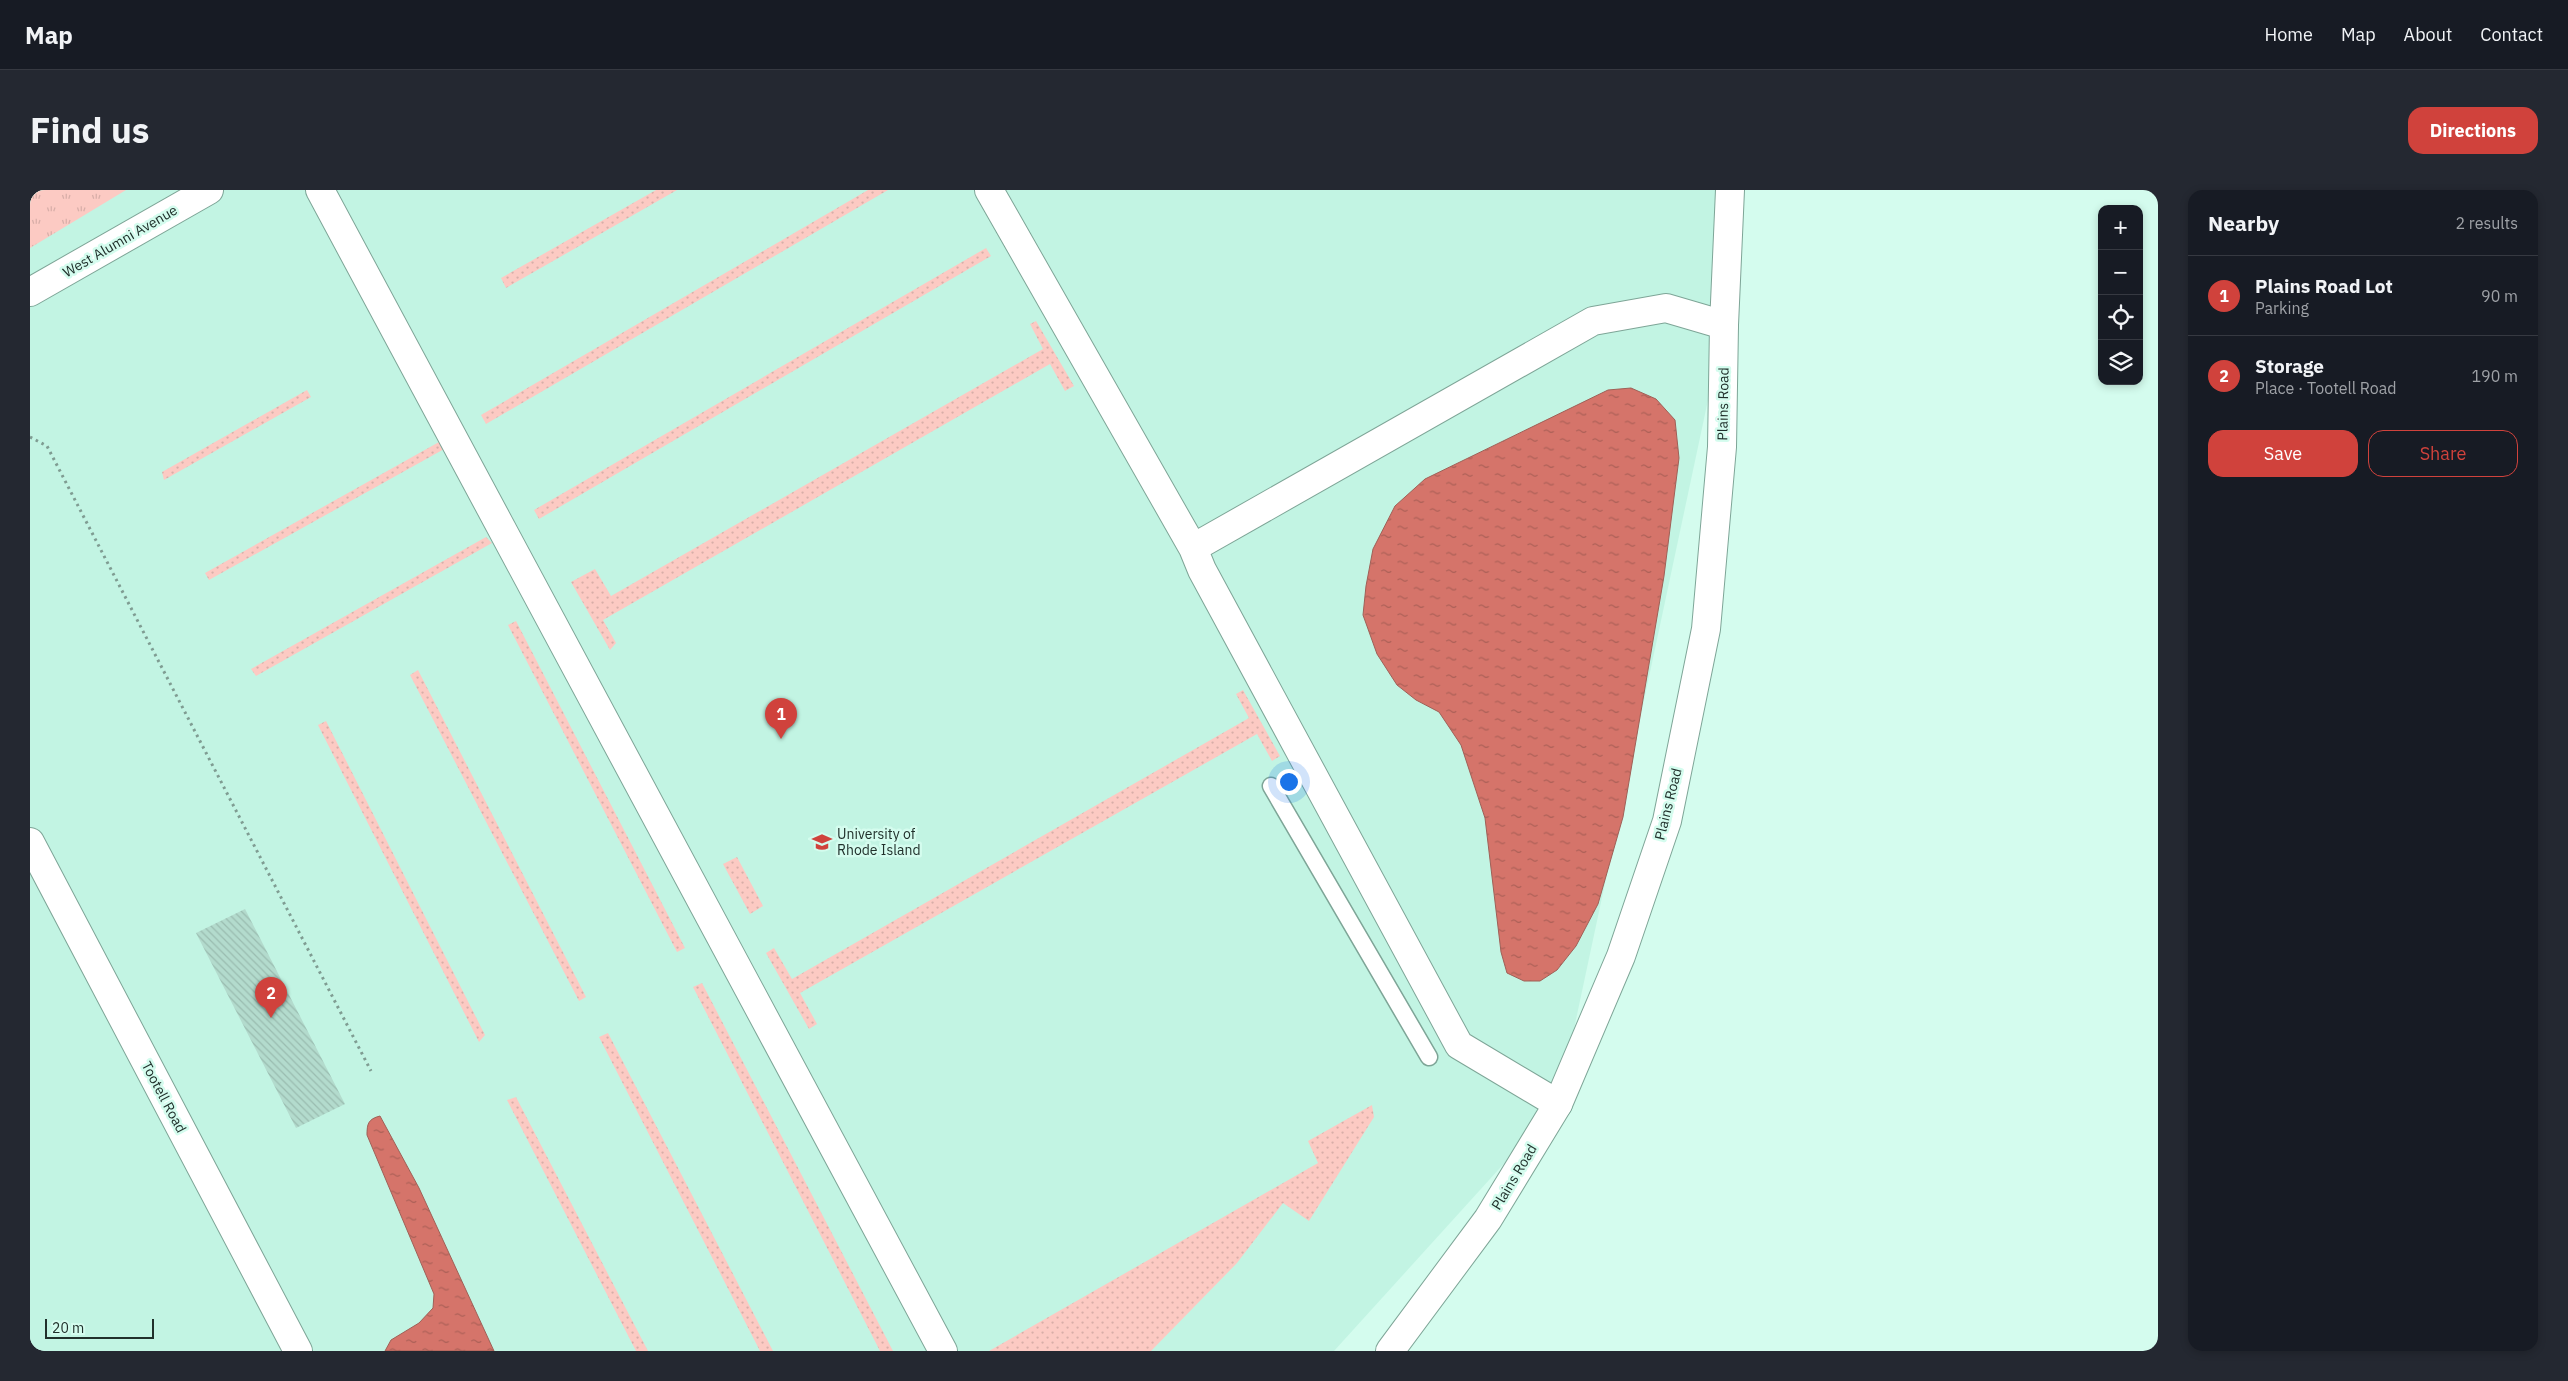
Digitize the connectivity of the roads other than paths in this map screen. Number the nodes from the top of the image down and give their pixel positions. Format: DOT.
graph roads {
  1 [pos="209,190"];
  2 [pos="320,190"];
  3 [pos="988,190"];
  4 [pos="1730,190"];
  5 [pos="30,292"];
  6 [pos="1724,325"];
  7 [pos="1192,548"];
  8 [pos="1271,786"];
  9 [pos="30,842"];
  10 [pos="1430,1057"];
  11 [pos="1558,1104"];
  12 [pos="298,1351"];
  13 [pos="943,1351"];
  14 [pos="1390,1351"];
  1 -- 5 [label="street, West Alumni Avenue"];
  2 -- 13 [label="street"];
  3 -- 7 [label="street"];
  4 -- 6 [label="street, Plains Road"];
  6 -- 7 [label="street"];
  6 -- 11 [label="street, Plains Road"];
  7 -- 11 [label="street"];
  8 -- 10 [label="lane"];
  9 -- 12 [label="street, Tootell Road"];
  11 -- 14 [label="street, Plains Road"];
}
